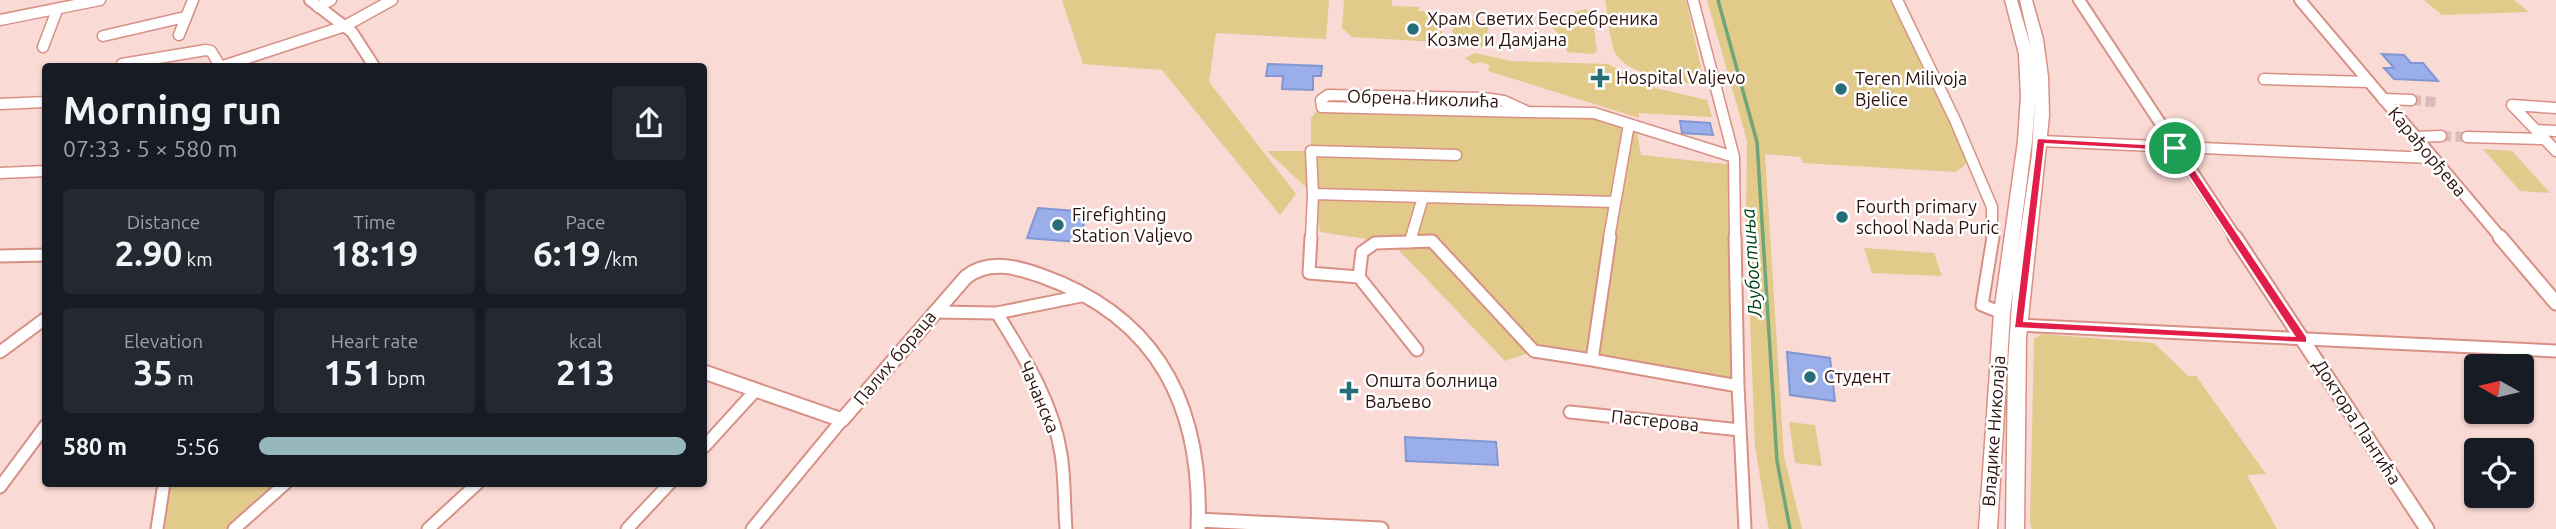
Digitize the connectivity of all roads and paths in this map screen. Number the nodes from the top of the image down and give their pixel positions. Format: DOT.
graph roads {
  1 [pos="100,0"];
  2 [pos="193,0"];
  3 [pos="331,0"];
  4 [pos="392,0"];
  5 [pos="1693,0"];
  6 [pos="1897,0"];
  7 [pos="2011,0"];
  8 [pos="2026,0"];
  9 [pos="2079,0"];
  10 [pos="2300,0"];
  11 [pos="314,3"];
  12 [pos="57,10"];
  13 [pos="185,17"];
  14 [pos="0,20"];
  15 [pos="345,26"];
  16 [pos="179,35"];
  17 [pos="103,36"];
  18 [pos="43,47"];
  19 [pos="128,63"];
  20 [pos="220,63"];
  21 [pos="231,63"];
  22 [pos="372,63"];
  23 [pos="2264,79"];
  24 [pos="2369,82"];
  25 [pos="2383,99"];
  26 [pos="2411,100"];
  27 [pos="42,102"];
  28 [pos="0,104"];
  29 [pos="2556,108"];
  30 [pos="1529,112"];
  31 [pos="1629,124"];
  32 [pos="2536,130"];
  33 [pos="2556,131"];
  34 [pos="2441,136"];
  35 [pos="2414,137"];
  36 [pos="2467,137"];
  37 [pos="2544,139"];
  38 [pos="2041,141"];
  39 [pos="2175,148"];
  40 [pos="2556,150"];
  41 [pos="1457,155"];
  42 [pos="1734,157"];
  43 [pos="2431,158"];
  44 [pos="42,171"];
  45 [pos="0,173"];
  46 [pos="1313,194"];
  47 [pos="1423,197"];
  48 [pos="1614,202"];
  49 [pos="1410,242"];
  50 [pos="42,255"];
  51 [pos="0,256"];
  52 [pos="1359,277"];
  53 [pos="1086,295"];
  54 [pos="2556,303"];
  55 [pos="934,312"];
  56 [pos="997,313"];
  57 [pos="2003,313"];
  58 [pos="42,321"];
  59 [pos="2018,325"];
  60 [pos="2303,340"];
  61 [pos="1418,350"];
  62 [pos="2556,351"];
  63 [pos="0,352"];
  64 [pos="1592,360"];
  65 [pos="707,373"];
  66 [pos="1738,386"];
  67 [pos="756,390"];
  68 [pos="1570,412"];
  69 [pos="842,420"];
  70 [pos="42,430"];
  71 [pos="1740,430"];
  72 [pos="707,444"];
  73 [pos="0,487"];
  74 [pos="163,487"];
  75 [pos="281,487"];
  76 [pos="474,487"];
  77 [pos="666,487"];
  78 [pos="1198,524"];
  79 [pos="157,529"];
  80 [pos="234,529"];
  81 [pos="428,529"];
  82 [pos="627,529"];
  83 [pos="752,529"];
  84 [pos="1066,529"];
  85 [pos="1381,529"];
  86 [pos="1745,529"];
  87 [pos="1988,529"];
  88 [pos="2015,529"];
  89 [pos="2427,529"];
  1 -- 12 [label="street"];
  2 -- 13 [label="street"];
  3 -- 11 [label="street"];
  4 -- 15 [label="street"];
  5 -- 42 [label="street"];
  6 -- 57 [label="street"];
  7 -- 57 [label="main road, Владике Николаја"];
  8 -- 38 [label="main road, Владике Николаја"];
  9 -- 39 [label="street, Доктора Пантића"];
  10 -- 24 [label="street, Карађорђева"];
  11 -- 15 [label="street"];
  12 -- 14 [label="street"];
  12 -- 18 [label="street"];
  13 -- 16 [label="street"];
  13 -- 17 [label="street"];
  15 -- 21 [label="street"];
  15 -- 22 [label="street"];
  19 -- 20 [label="street"];
  23 -- 24 [label="street"];
  24 -- 25 [label="street, Карађорђева"];
  25 -- 26 [label="street"];
  25 -- 35 [label="street, Карађорђева"];
  27 -- 28 [label="street"];
  29 -- 32 [label="street"];
  30 -- 30 [label="street, Обрена Николића"];
  30 -- 31 [label="street, Обрена Николића"];
  31 -- 42 [label="street, Обрена Николића"];
  31 -- 48 [label="street"];
  32 -- 33 [label="street"];
  32 -- 37 [label="street"];
  34 -- 35 [label="street"];
  35 -- 43 [label="street, Карађорђева"];
  36 -- 37 [label="street"];
  37 -- 40 [label="street"];
  38 -- 39 [label="street"];
  38 -- 59 [label="main road, Владике Николаја"];
  39 -- 43 [label="street"];
  39 -- 60 [label="street, Доктора Пантића"];
  41 -- 46 [label="street"];
  42 -- 66 [label="street"];
  43 -- 54 [label="street, Карађорђева"];
  44 -- 45 [label="street"];
  46 -- 47 [label="street"];
  46 -- 52 [label="street"];
  47 -- 48 [label="street"];
  47 -- 49 [label="street"];
  48 -- 64 [label="street"];
  49 -- 52 [label="street"];
  49 -- 64 [label="street"];
  50 -- 51 [label="street"];
  52 -- 61 [label="street"];
  53 -- 55 [label="street, Палих бораца"];
  53 -- 56 [label="street"];
  53 -- 78 [label="street"];
  55 -- 56 [label="street"];
  55 -- 69 [label="street, Палих бораца"];
  56 -- 84 [label="street, Чачанска"];
  57 -- 87 [label="main road, Владике Николаја"];
  58 -- 63 [label="street"];
  59 -- 60 [label="street"];
  59 -- 88 [label="main road, Владике Николаја"];
  60 -- 62 [label="street"];
  60 -- 89 [label="street, Доктора Пантића"];
  64 -- 66 [label="street"];
  65 -- 67 [label="street, Палих бораца"];
  66 -- 71 [label="street"];
  67 -- 69 [label="street, Палих бораца"];
  67 -- 72 [label="street"];
  68 -- 71 [label="street, Пастерова"];
  69 -- 83 [label="street"];
  70 -- 73 [label="street"];
  71 -- 86 [label="street"];
  74 -- 79 [label="street"];
  75 -- 80 [label="street"];
  76 -- 81 [label="street"];
  77 -- 82 [label="street"];
  78 -- 85 [label="street"];
}
